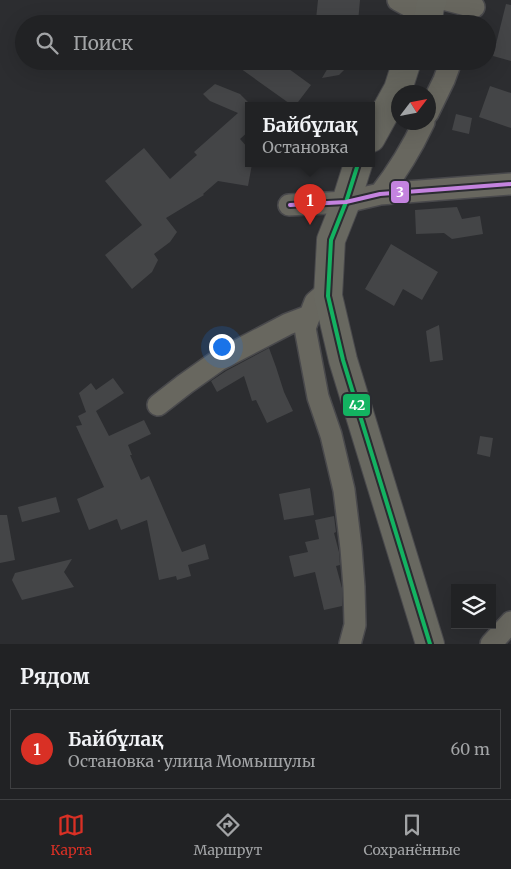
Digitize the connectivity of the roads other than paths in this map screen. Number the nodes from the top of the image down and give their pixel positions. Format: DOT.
graph roads {
  1 [pos="398,0"];
  2 [pos="434,8"];
  3 [pos="473,10"];
  4 [pos="404,70"];
  5 [pos="448,70"];
  6 [pos="436,96"];
  7 [pos="420,130"];
  8 [pos="375,131"];
  9 [pos="355,167"];
  10 [pos="511,184"];
  11 [pos="380,194"];
  12 [pos="346,202"];
  13 [pos="289,205"];
  14 [pos="329,290"];
  15 [pos="309,316"];
  16 [pos="158,405"];
  17 [pos="511,622"];
  18 [pos="350,644"];
  19 [pos="430,644"];
  20 [pos="491,644"];
  1 -- 2 [label="street"];
  2 -- 3 [label="street"];
  4 -- 8 [label="main road"];
  5 -- 6 [label="street"];
  7 -- 11 [label="street"];
  9 -- 12 [label="main road"];
  10 -- 11 [label="street"];
  11 -- 12 [label="street"];
  12 -- 13 [label="street"];
  12 -- 14 [label="main road"];
  14 -- 15 [label="street"];
  14 -- 19 [label="main road"];
  15 -- 16 [label="street"];
  15 -- 18 [label="street"];
  17 -- 20 [label="street"];
}
